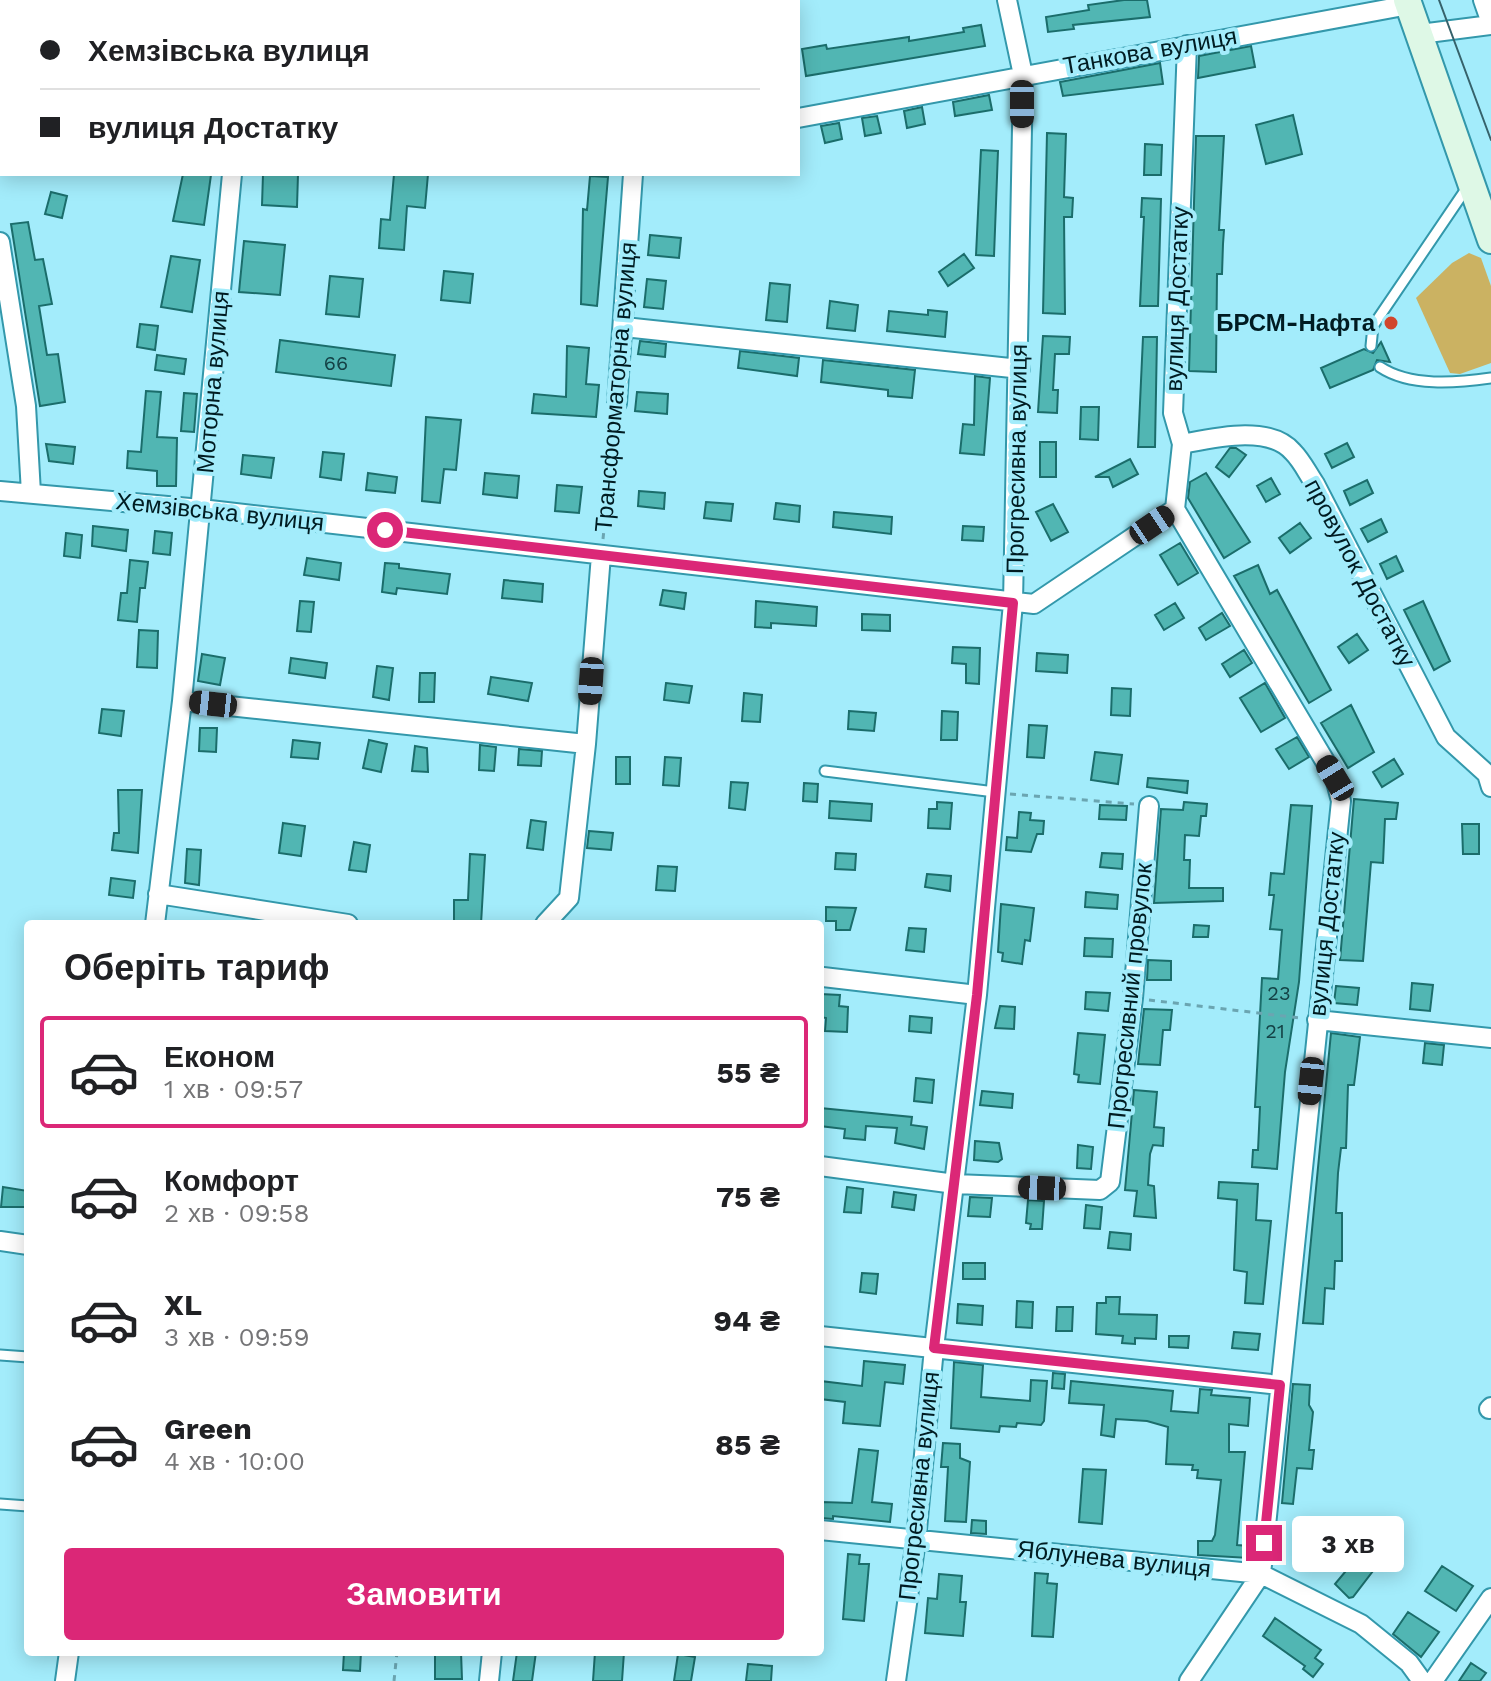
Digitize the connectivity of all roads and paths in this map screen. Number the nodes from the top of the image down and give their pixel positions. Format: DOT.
graph roads {
  1 [pos="1007,0"];
  2 [pos="1483,0"];
  3 [pos="1408,2"];
  4 [pos="1491,24"];
  5 [pos="1420,34"];
  6 [pos="1187,45"];
  7 [pos="1023,75"];
  8 [pos="800,118"];
  9 [pos="232,176"];
  10 [pos="633,176"];
  11 [pos="1470,183"];
  12 [pos="1491,240"];
  13 [pos="0,242"];
  14 [pos="624,327"];
  15 [pos="1371,346"];
  16 [pos="1380,367"];
  17 [pos="1020,369"];
  18 [pos="1491,378"];
  19 [pos="617,403"];
  20 [pos="1182,444"];
  21 [pos="0,491"];
  22 [pos="31,493"];
  23 [pos="201,509"];
  24 [pos="1175,509"];
  25 [pos="601,555"];
  26 [pos="1013,603"];
  27 [pos="182,701"];
  28 [pos="586,744"];
  29 [pos="825,771"];
  30 [pos="1491,787"];
  31 [pos="995,792"];
  32 [pos="1149,806"];
  33 [pos="158,894"];
  34 [pos="155,920"];
  35 [pos="323,920"];
  36 [pos="549,920"];
  37 [pos="824,977"];
  38 [pos="977,995"];
  39 [pos="1133,998"];
  40 [pos="1317,1020"];
  41 [pos="1491,1038"];
  42 [pos="824,1167"];
  43 [pos="955,1184"];
  44 [pos="0,1241"];
  45 [pos="24,1244"];
  46 [pos="824,1336"];
  47 [pos="934,1348"];
  48 [pos="0,1355"];
  49 [pos="24,1357"];
  50 [pos="1280,1385"];
  51 [pos="0,1504"];
  52 [pos="24,1506"];
  53 [pos="824,1530"];
  54 [pos="916,1540"];
  55 [pos="1261,1574"];
  56 [pos="1491,1598"];
  57 [pos="68,1656"];
  58 [pos="397,1656"];
  59 [pos="492,1656"];
  60 [pos="65,1681"];
  61 [pos="394,1681"];
  62 [pos="489,1681"];
  63 [pos="896,1681"];
  64 [pos="1189,1681"];
  65 [pos="1422,1681"];
  66 [pos="1433,1681"];
  1 -- 7 [label="street, Прогресивна вулиця"];
  2 -- 4 [label="street"];
  3 -- 5 [label="main road"];
  3 -- 6 [label="street, Танкова вулиця"];
  4 -- 5 [label="street"];
  5 -- 11 [label="main road"];
  6 -- 7 [label="street, Танкова вулиця"];
  6 -- 20 [label="street, вулиця Достатку"];
  7 -- 8 [label="street, Танкова вулиця"];
  7 -- 17 [label="street, Прогресивна вулиця"];
  9 -- 23 [label="street, Моторна вулиця"];
  10 -- 14 [label="street, Трансформаторна вулиця"];
  11 -- 12 [label="main road"];
  11 -- 15 [label="lane"];
  13 -- 22 [label="street"];
  14 -- 17 [label="street"];
  14 -- 19 [label="street, Трансформаторна вулиця"];
  16 -- 18 [label="lane"];
  17 -- 26 [label="street, Прогресивна вулиця"];
  19 -- 25 [label="path, Трансформаторна вулиця"];
  20 -- 24 [label="street, вулиця Достатку"];
  20 -- 30 [label="street, провулок Достатку"];
  21 -- 22 [label="street, Хемзівська вулиця"];
  22 -- 23 [label="street, Хемзівська вулиця"];
  23 -- 25 [label="street, Хемзівська вулиця"];
  23 -- 27 [label="street, Моторна вулиця"];
  24 -- 26 [label="street, Хемзівська вулиця"];
  24 -- 40 [label="street, вулиця Достатку"];
  25 -- 26 [label="street, Хемзівська вулиця"];
  25 -- 28 [label="street, Трансформаторна вулиця"];
  26 -- 31 [label="street, Прогресивна вулиця"];
  27 -- 28 [label="street"];
  27 -- 33 [label="street, Моторна вулиця"];
  28 -- 36 [label="street, Трансформаторна вулиця"];
  29 -- 31 [label="lane"];
  31 -- 32 [label="path"];
  31 -- 38 [label="street, Прогресивна вулиця"];
  32 -- 39 [label="street, Прогресивний провулок"];
  33 -- 34 [label="street, Моторна вулиця"];
  33 -- 35 [label="street"];
  37 -- 38 [label="street"];
  38 -- 43 [label="street, Прогресивна вулиця"];
  39 -- 40 [label="path"];
  39 -- 43 [label="street, Прогресивний провулок"];
  40 -- 41 [label="street"];
  40 -- 50 [label="street, вулиця Достатку"];
  42 -- 43 [label="street, Прогресивний провулок"];
  43 -- 47 [label="street, Прогресивна вулиця"];
  44 -- 45 [label="street"];
  46 -- 47 [label="street"];
  47 -- 50 [label="street"];
  47 -- 54 [label="street, Прогресивна вулиця"];
  48 -- 49 [label="lane"];
  50 -- 55 [label="street, вулиця Достатку"];
  51 -- 52 [label="lane"];
  53 -- 54 [label="street, Яблунева вулиця"];
  54 -- 55 [label="street, Яблунева вулиця"];
  54 -- 63 [label="street, Прогресивна вулиця"];
  55 -- 64 [label="street, вулиця Достатку"];
  55 -- 65 [label="street, Яблунева вулиця"];
  56 -- 66 [label="street"];
  57 -- 60 [label="street"];
  58 -- 61 [label="path"];
  59 -- 62 [label="street"];
}
